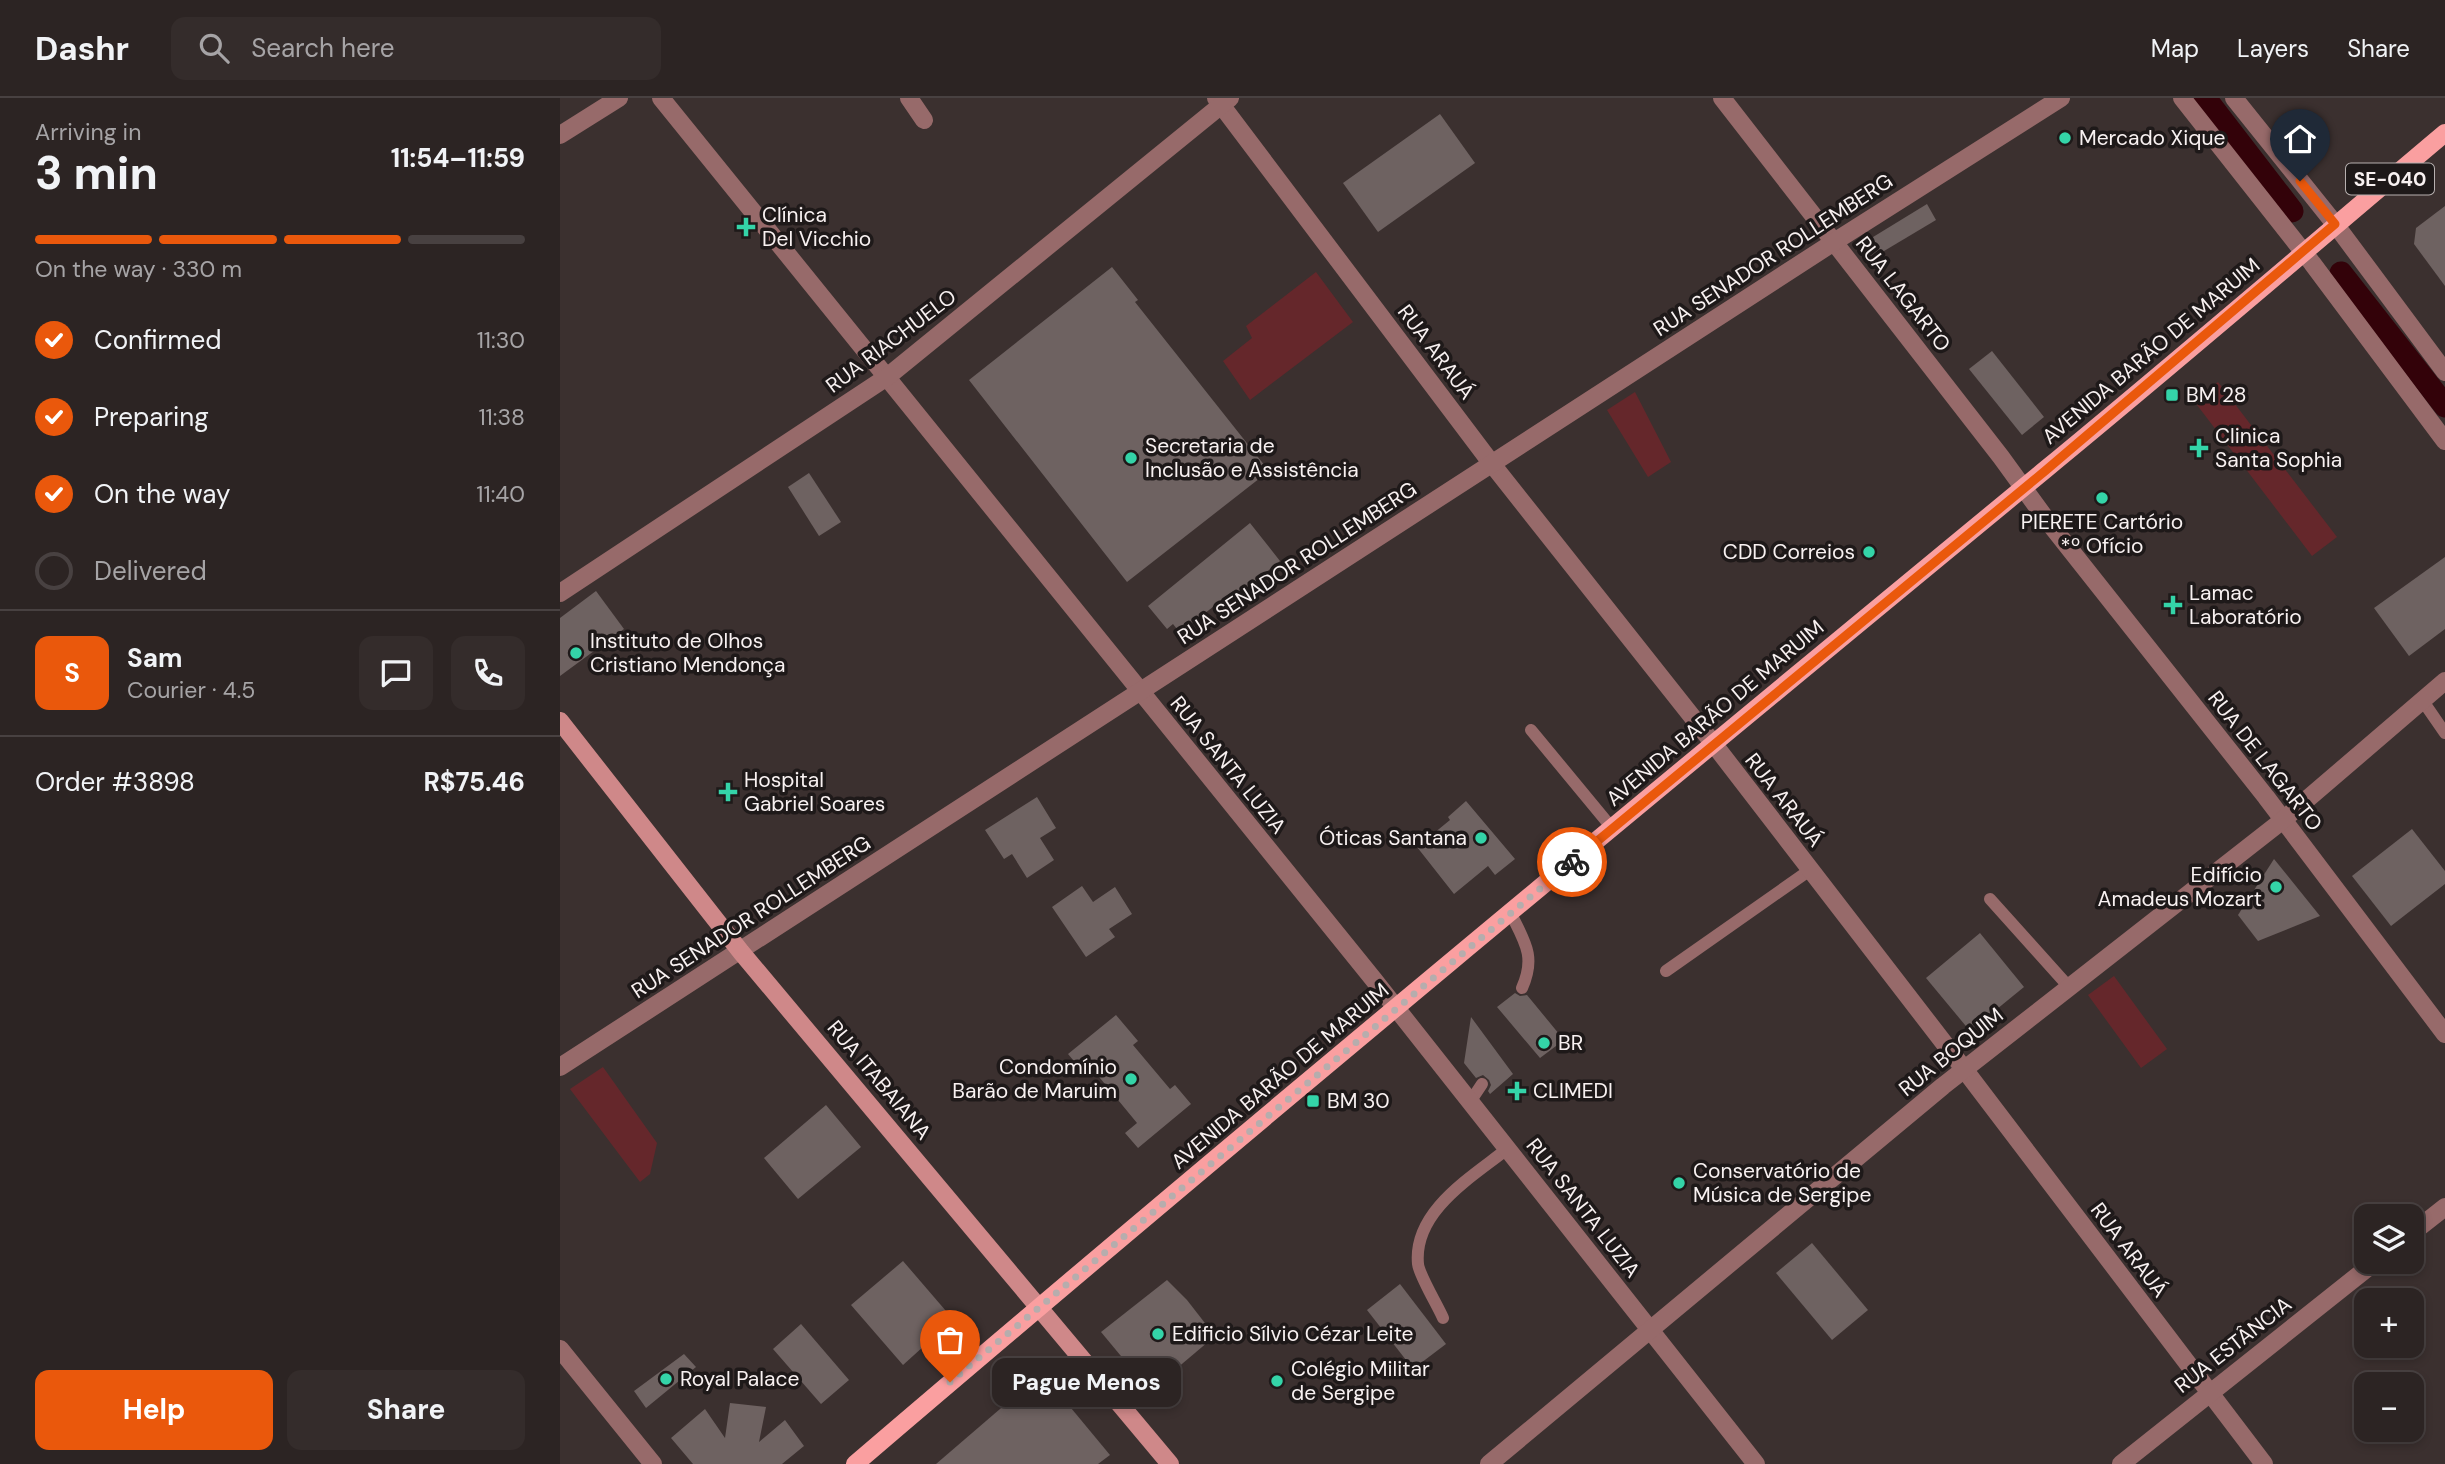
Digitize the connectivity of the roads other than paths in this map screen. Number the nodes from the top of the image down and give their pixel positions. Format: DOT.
graph roads {
  1 [pos="619,98"];
  2 [pos="661,98"];
  3 [pos="909,98"];
  4 [pos="1722,98"];
  5 [pos="2061,98"];
  6 [pos="2182,98"];
  7 [pos="2234,98"];
  8 [pos="1222,100"];
  9 [pos="924,120"];
  10 [pos="2445,134"];
  11 [pos="560,135"];
  12 [pos="2339,230"];
  13 [pos="1833,242"];
  14 [pos="2307,258"];
  15 [pos="2445,372"];
  16 [pos="887,377"];
  17 [pos="2445,441"];
  18 [pos="1492,464"];
  19 [pos="2023,487"];
  20 [pos="2046,519"];
  21 [pos="560,593"];
  22 [pos="2445,681"];
  23 [pos="1140,692"];
  24 [pos="2420,703"];
  25 [pos="560,720"];
  26 [pos="1531,730"];
  27 [pos="2445,733"];
  28 [pos="1713,743"];
  29 [pos="2283,820"];
  30 [pos="1612,828"];
  31 [pos="1810,870"];
  32 [pos="1990,899"];
  33 [pos="1511,914"];
  34 [pos="741,952"];
  35 [pos="1667,971"];
  36 [pos="2069,987"];
  37 [pos="1522,988"];
  38 [pos="1396,1009"];
  39 [pos="2445,1034"];
  40 [pos="560,1067"];
  41 [pos="1964,1069"];
  42 [pos="1482,1084"];
  43 [pos="1470,1102"];
  44 [pos="1507,1149"];
  45 [pos="2445,1207"];
  46 [pos="2424,1224"];
  47 [pos="2360,1274"];
  48 [pos="1039,1308"];
  49 [pos="1443,1318"];
  50 [pos="1650,1329"];
  51 [pos="560,1349"];
  52 [pos="2208,1393"];
  53 [pos="653,1464"];
  54 [pos="855,1464"];
  55 [pos="1170,1464"];
  56 [pos="1489,1464"];
  57 [pos="1756,1464"];
  58 [pos="2121,1464"];
  59 [pos="2264,1464"];
  1 -- 11 [label="street"];
  2 -- 16 [label="street, RUA SANTA LUZIA"];
  3 -- 9 [label="street"];
  4 -- 13 [label="street, RUA LAGARTO"];
  5 -- 13 [label="street, RUA SENADOR ROLLEMBERG"];
  6 -- 14 [label="street"];
  7 -- 12 [label="street"];
  8 -- 16 [label="street, RUA RIACHUELO"];
  8 -- 18 [label="street, RUA ARAUÁ"];
  10 -- 12 [label="main road, AVENIDA BARÃO DE MARUIM / SE-040"];
  12 -- 14 [label="main road, AVENIDA BARÃO DE MARUIM"];
  12 -- 15 [label="street"];
  13 -- 18 [label="street, RUA SENADOR ROLLEMBERG"];
  13 -- 19 [label="street, RUA LAGARTO"];
  14 -- 17 [label="street"];
  14 -- 19 [label="main road, AVENIDA BARÃO DE MARUIM"];
  16 -- 21 [label="street, RUA RIACHUELO"];
  16 -- 23 [label="street, RUA SANTA LUZIA"];
  18 -- 23 [label="street, RUA SENADOR ROLLEMBERG"];
  18 -- 28 [label="street, RUA ARAUÁ"];
  19 -- 20 [label="street, RUA LAGARTO"];
  19 -- 28 [label="main road, AVENIDA BARÃO DE MARUIM"];
  20 -- 29 [label="street, RUA DE LAGARTO"];
  22 -- 24 [label="street, RUA BOQUIM"];
  23 -- 34 [label="street, RUA SENADOR ROLLEMBERG"];
  23 -- 38 [label="street, RUA SANTA LUZIA"];
  24 -- 27 [label="lane"];
  24 -- 29 [label="street, RUA BOQUIM"];
  25 -- 34 [label="main road, RUA ITABAIANA"];
  26 -- 30 [label="lane"];
  28 -- 30 [label="main road, AVENIDA BARÃO DE MARUIM"];
  28 -- 31 [label="street, RUA ARAUÁ"];
  29 -- 36 [label="street, RUA BOQUIM"];
  29 -- 39 [label="street, RUA DE LAGARTO"];
  30 -- 33 [label="main road, AVENIDA BARÃO DE MARUIM"];
  31 -- 35 [label="lane"];
  31 -- 41 [label="street, RUA ARAUÁ"];
  32 -- 36 [label="lane"];
  33 -- 37 [label="lane"];
  33 -- 38 [label="main road, AVENIDA BARÃO DE MARUIM"];
  34 -- 40 [label="street, RUA SENADOR ROLLEMBERG"];
  34 -- 48 [label="main road, RUA ITABAIANA"];
  36 -- 41 [label="street, RUA BOQUIM"];
  38 -- 43 [label="street, RUA SANTA LUZIA"];
  38 -- 48 [label="main road, AVENIDA BARÃO DE MARUIM"];
  41 -- 50 [label="street, RUA BOQUIM"];
  41 -- 52 [label="street, RUA ARAUÁ"];
  42 -- 43 [label="lane"];
  43 -- 44 [label="street, RUA SANTA LUZIA"];
  44 -- 49 [label="lane"];
  44 -- 50 [label="street, RUA SANTA LUZIA"];
  45 -- 46 [label="street"];
  47 -- 52 [label="street, RUA ESTÂNCIA"];
  48 -- 54 [label="main road, AVENIDA BARÃO DE MARUIM"];
  48 -- 55 [label="main road, RUA ITABAIANA"];
  50 -- 56 [label="street, RUA BOQUIM"];
  50 -- 57 [label="street, RUA SANTA LUZIA"];
  51 -- 53 [label="street"];
  52 -- 58 [label="street, RUA ESTÂNCIA"];
  52 -- 59 [label="street, RUA ARAUÁ"];
}
